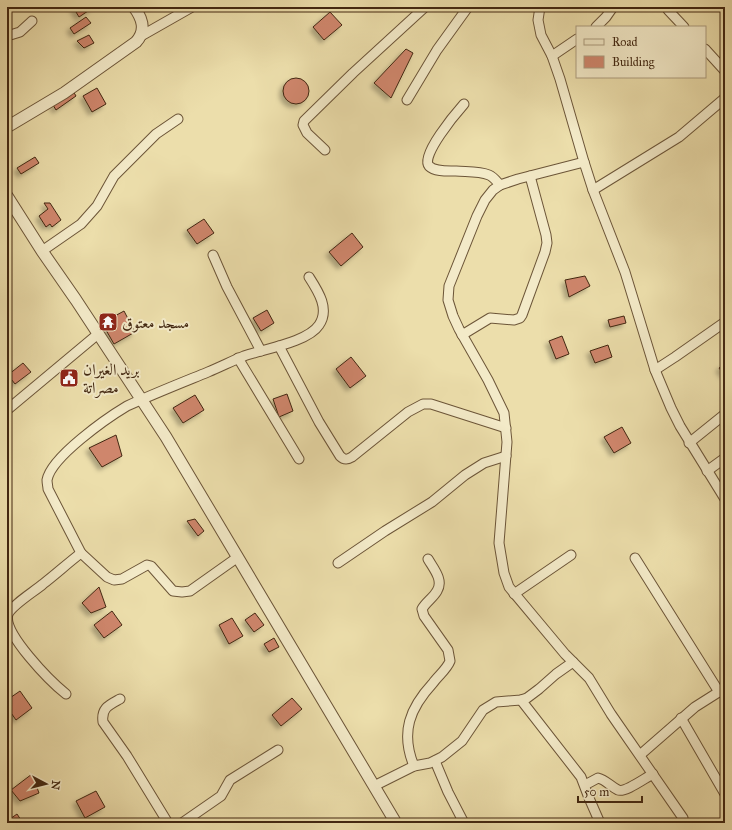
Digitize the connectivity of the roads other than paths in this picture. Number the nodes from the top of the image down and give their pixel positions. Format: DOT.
graph roads {
  1 [pos="134,7"];
  2 [pos="192,7"];
  3 [pos="425,7"];
  4 [pos="468,7"];
  5 [pos="540,7"];
  6 [pos="613,7"];
  7 [pos="668,10"];
  8 [pos="32,21"];
  9 [pos="597,26"];
  10 [pos="683,26"];
  11 [pos="7,36"];
  12 [pos="141,36"];
  13 [pos="576,40"];
  14 [pos="706,51"];
  15 [pos="552,56"];
  16 [pos="725,70"];
  17 [pos="725,98"];
  18 [pos="407,100"];
  19 [pos="464,104"];
  20 [pos="178,119"];
  21 [pos="7,128"];
  22 [pos="325,150"];
  23 [pos="584,162"];
  24 [pos="530,176"];
  25 [pos="500,185"];
  26 [pos="593,190"];
  27 [pos="7,196"];
  28 [pos="42,251"];
  29 [pos="213,255"];
  30 [pos="309,277"];
  31 [pos="725,322"];
  32 [pos="98,334"];
  33 [pos="462,335"];
  34 [pos="279,346"];
  35 [pos="261,350"];
  36 [pos="238,358"];
  37 [pos="654,370"];
  38 [pos="141,399"];
  39 [pos="7,410"];
  40 [pos="725,414"];
  41 [pos="506,428"];
  42 [pos="689,443"];
  43 [pos="506,456"];
  44 [pos="725,458"];
  45 [pos="298,459"];
  46 [pos="708,471"];
  47 [pos="725,499"];
  48 [pos="81,552"];
  49 [pos="571,555"];
  50 [pos="238,557"];
  51 [pos="634,558"];
  52 [pos="428,559"];
  53 [pos="338,563"];
  54 [pos="514,594"];
  55 [pos="573,662"];
  56 [pos="722,690"];
  57 [pos="66,694"];
  58 [pos="120,699"];
  59 [pos="521,700"];
  60 [pos="681,718"];
  61 [pos="278,750"];
  62 [pos="640,755"];
  63 [pos="435,761"];
  64 [pos="414,766"];
  65 [pos="652,774"];
  66 [pos="585,785"];
  67 [pos="374,786"];
  68 [pos="725,794"];
  69 [pos="683,818"];
  70 [pos="168,823"];
  71 [pos="182,823"];
  72 [pos="396,823"];
  73 [pos="464,823"];
  74 [pos="600,823"];
  1 -- 12 [label="street"];
  2 -- 12 [label="street"];
  3 -- 22 [label="street"];
  4 -- 18 [label="street"];
  5 -- 15 [label="street"];
  6 -- 9 [label="street"];
  7 -- 10 [label="street"];
  8 -- 11 [label="street"];
  12 -- 21 [label="street"];
  13 -- 15 [label="street"];
  14 -- 16 [label="street"];
  15 -- 23 [label="street"];
  17 -- 26 [label="street"];
  19 -- 25 [label="street"];
  20 -- 28 [label="street"];
  23 -- 24 [label="street"];
  23 -- 26 [label="street"];
  24 -- 25 [label="street"];
  24 -- 33 [label="street"];
  25 -- 33 [label="street"];
  26 -- 37 [label="street"];
  27 -- 28 [label="street"];
  28 -- 32 [label="street"];
  29 -- 35 [label="street"];
  30 -- 34 [label="street"];
  31 -- 37 [label="street"];
  32 -- 38 [label="street"];
  32 -- 39 [label="street"];
  33 -- 41 [label="street"];
  34 -- 35 [label="street"];
  34 -- 41 [label="street"];
  35 -- 36 [label="street"];
  36 -- 38 [label="street"];
  36 -- 45 [label="street"];
  37 -- 42 [label="street"];
  38 -- 48 [label="street"];
  38 -- 50 [label="street"];
  40 -- 42 [label="street"];
  41 -- 43 [label="street"];
  42 -- 46 [label="street"];
  43 -- 53 [label="street"];
  43 -- 54 [label="street"];
  44 -- 46 [label="street"];
  46 -- 47 [label="street"];
  48 -- 50 [label="street"];
  48 -- 57 [label="street"];
  49 -- 54 [label="street"];
  50 -- 67 [label="street"];
  51 -- 56 [label="street"];
  52 -- 64 [label="street"];
  54 -- 55 [label="street"];
  55 -- 59 [label="street"];
  55 -- 62 [label="street"];
  56 -- 60 [label="street"];
  58 -- 70 [label="street"];
  59 -- 63 [label="street"];
  59 -- 66 [label="street"];
  60 -- 62 [label="street"];
  60 -- 68 [label="street"];
  61 -- 71 [label="street"];
  62 -- 65 [label="street"];
  63 -- 64 [label="street"];
  63 -- 73 [label="street"];
  64 -- 67 [label="street"];
  65 -- 66 [label="street"];
  65 -- 69 [label="street"];
  66 -- 74 [label="street"];
  67 -- 72 [label="street"];
}
